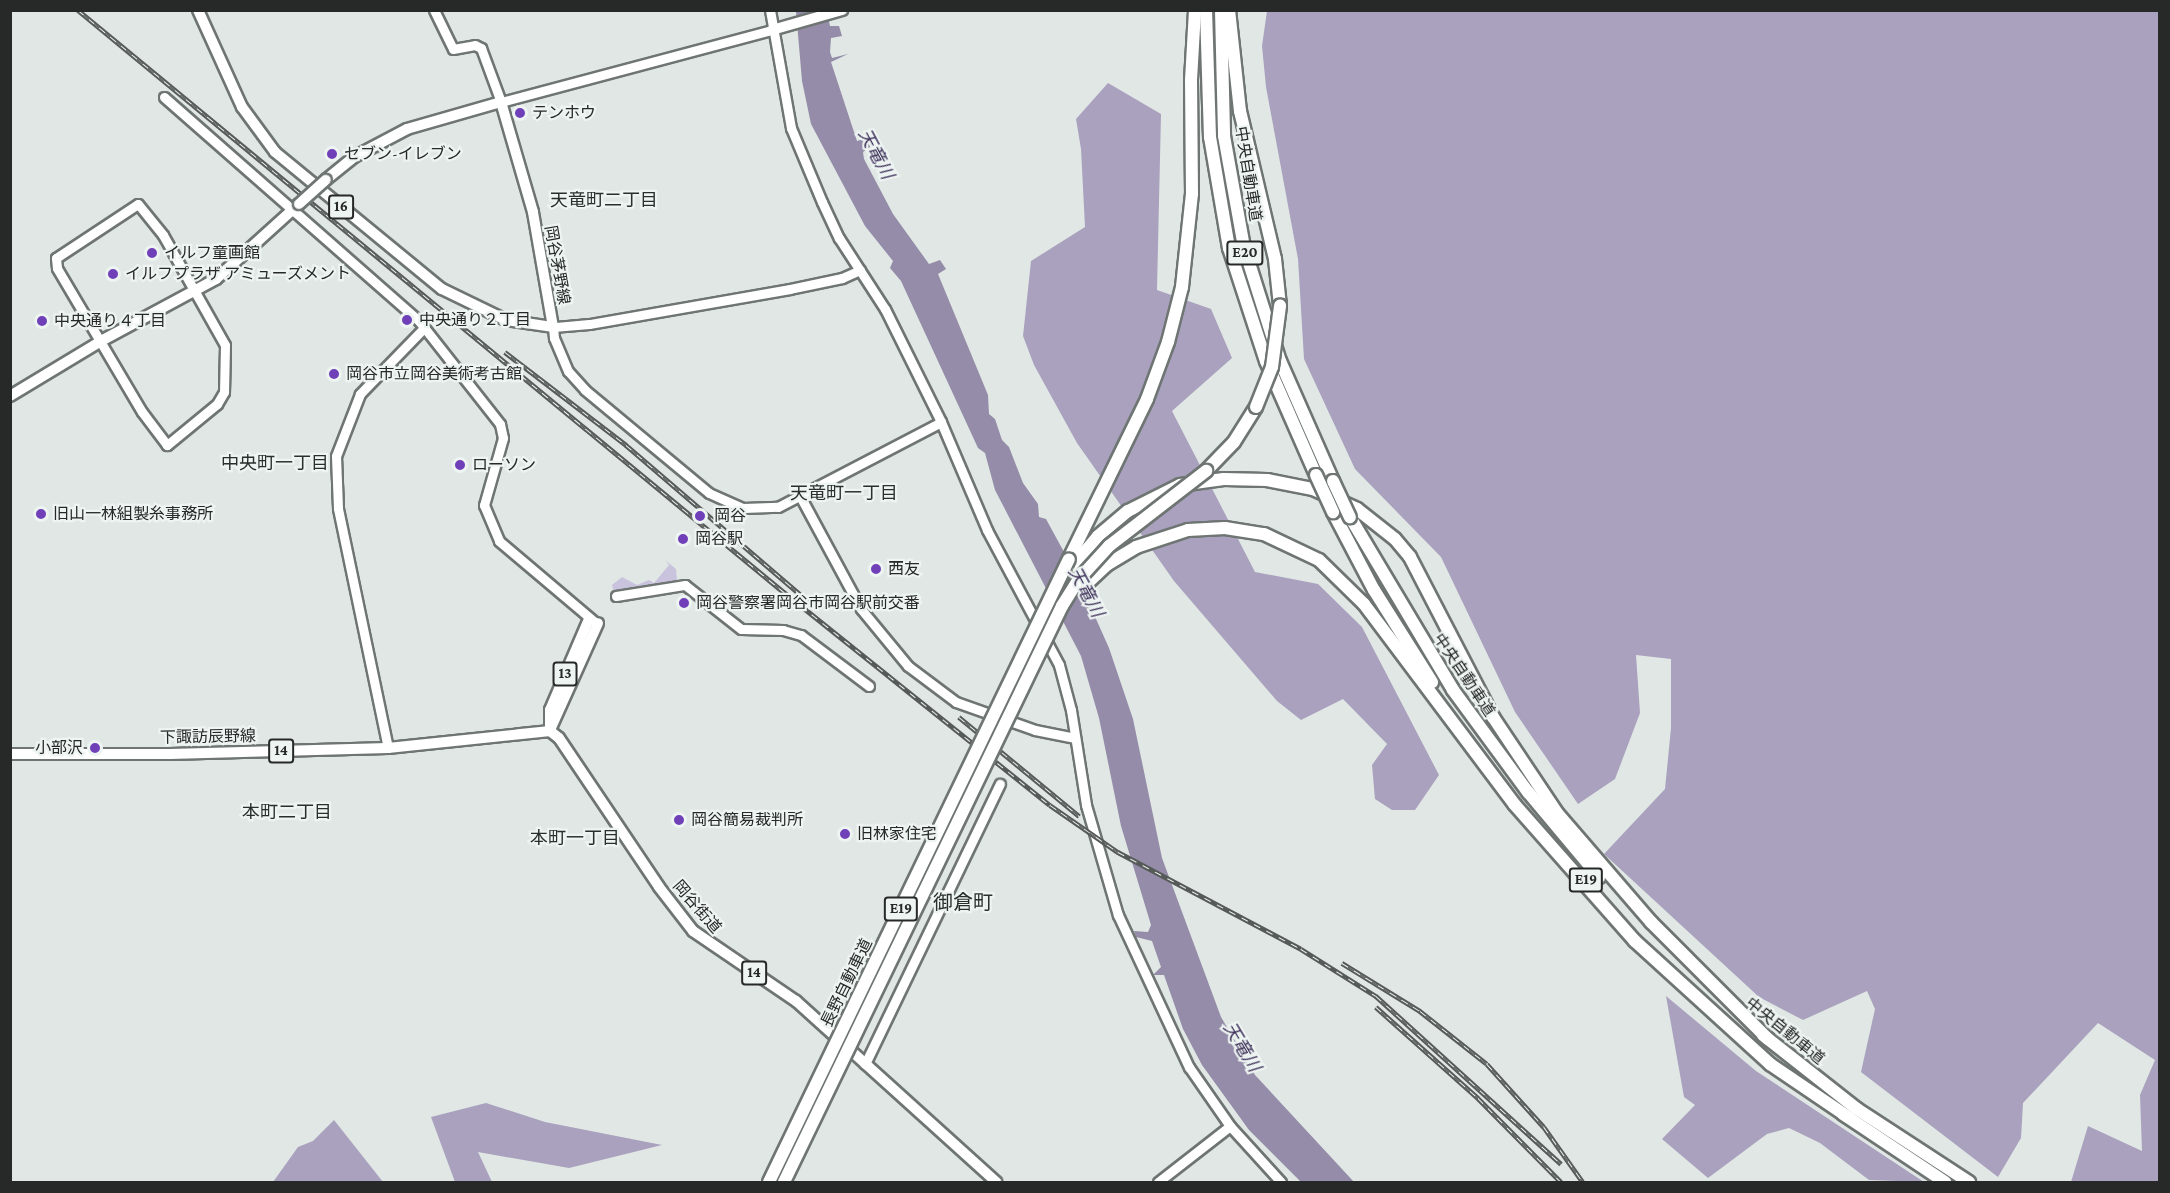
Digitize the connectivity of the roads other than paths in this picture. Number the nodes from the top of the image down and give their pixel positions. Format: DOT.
graph roads {
  1 [pos="198,10"];
  2 [pos="434,10"];
  3 [pos="770,10"];
  4 [pos="842,10"];
  5 [pos="1195,10"];
  6 [pos="1206,10"];
  7 [pos="1221,10"];
  8 [pos="1229,10"];
  9 [pos="776,29"];
  10 [pos="164,97"];
  11 [pos="501,102"];
  12 [pos="295,207"];
  13 [pos="860,270"];
  14 [pos="194,292"];
  15 [pos="553,327"];
  16 [pos="424,328"];
  17 [pos="101,341"];
  18 [pos="10,396"];
  19 [pos="941,422"];
  20 [pos="1204,476"];
  21 [pos="800,496"];
  22 [pos="1333,512"];
  23 [pos="1350,517"];
  24 [pos="615,596"];
  25 [pos="594,621"];
  26 [pos="1033,635"];
  27 [pos="1044,643"];
  28 [pos="869,686"];
  29 [pos="550,730"];
  30 [pos="1075,738"];
  31 [pos="388,748"];
  32 [pos="10,754"];
  33 [pos="1000,784"];
  34 [pos="1768,1039"];
  35 [pos="865,1064"];
  36 [pos="1848,1117"];
  37 [pos="1230,1126"];
  38 [pos="1928,1165"];
  39 [pos="769,1182"];
  40 [pos="784,1182"];
  41 [pos="996,1182"];
  42 [pos="1158,1182"];
  43 [pos="1281,1182"];
  44 [pos="1945,1182"];
  45 [pos="1969,1182"];
  1 -- 15 [label="main road, 岡谷茅野線 / 16"];
  2 -- 11 [label="street"];
  3 -- 9 [label="street"];
  4 -- 9 [label="main road"];
  5 -- 26 [label="highway, bridge"];
  6 -- 22 [label="highway, 中央自動車道 / E20, bridge"];
  7 -- 23 [label="highway, 中央自動車道 / E20, bridge"];
  8 -- 20 [label="highway, bridge"];
  9 -- 11 [label="street"];
  9 -- 13 [label="street"];
  10 -- 12 [label="street"];
  11 -- 12 [label="main road, 16, bridge"];
  11 -- 15 [label="main road, 岡谷茅野線"];
  12 -- 14 [label="main road, 16"];
  12 -- 16 [label="street"];
  13 -- 15 [label="street"];
  13 -- 19 [label="street"];
  14 -- 17 [label="main road, 16"];
  14 -- 17 [label="street"];
  14 -- 17 [label="street"];
  15 -- 21 [label="street"];
  16 -- 25 [label="street"];
  16 -- 31 [label="street"];
  17 -- 18 [label="main road, 16"];
  19 -- 21 [label="street"];
  19 -- 30 [label="street"];
  20 -- 26 [label="highway, bridge"];
  20 -- 27 [label="highway, bridge"];
  20 -- 34 [label="highway"];
  21 -- 30 [label="street"];
  22 -- 36 [label="highway, 中央自動車道 / E19"];
  23 -- 34 [label="highway, 中央自動車道 / E19"];
  24 -- 28 [label="street"];
  25 -- 29 [label="main road, 13"];
  26 -- 39 [label="highway, 長野自動車道 / E19, bridge"];
  27 -- 36 [label="highway, bridge"];
  27 -- 40 [label="highway, 長野自動車道 / E19, bridge"];
  29 -- 31 [label="main road, 下諏訪辰野線 / 14"];
  29 -- 35 [label="main road, 岡谷街道 / 14"];
  30 -- 37 [label="street"];
  31 -- 32 [label="main road, 下諏訪辰野線 / 14"];
  33 -- 35 [label="street"];
  34 -- 38 [label="highway, 中央自動車道 / E19"];
  35 -- 41 [label="main road, 岡谷街道 / 14"];
  36 -- 38 [label="highway, 中央自動車道 / E19"];
  37 -- 42 [label="street"];
  37 -- 43 [label="street"];
  38 -- 44 [label="highway, 中央自動車道 / E19"];
  38 -- 45 [label="highway, 中央自動車道 / E19"];
}
